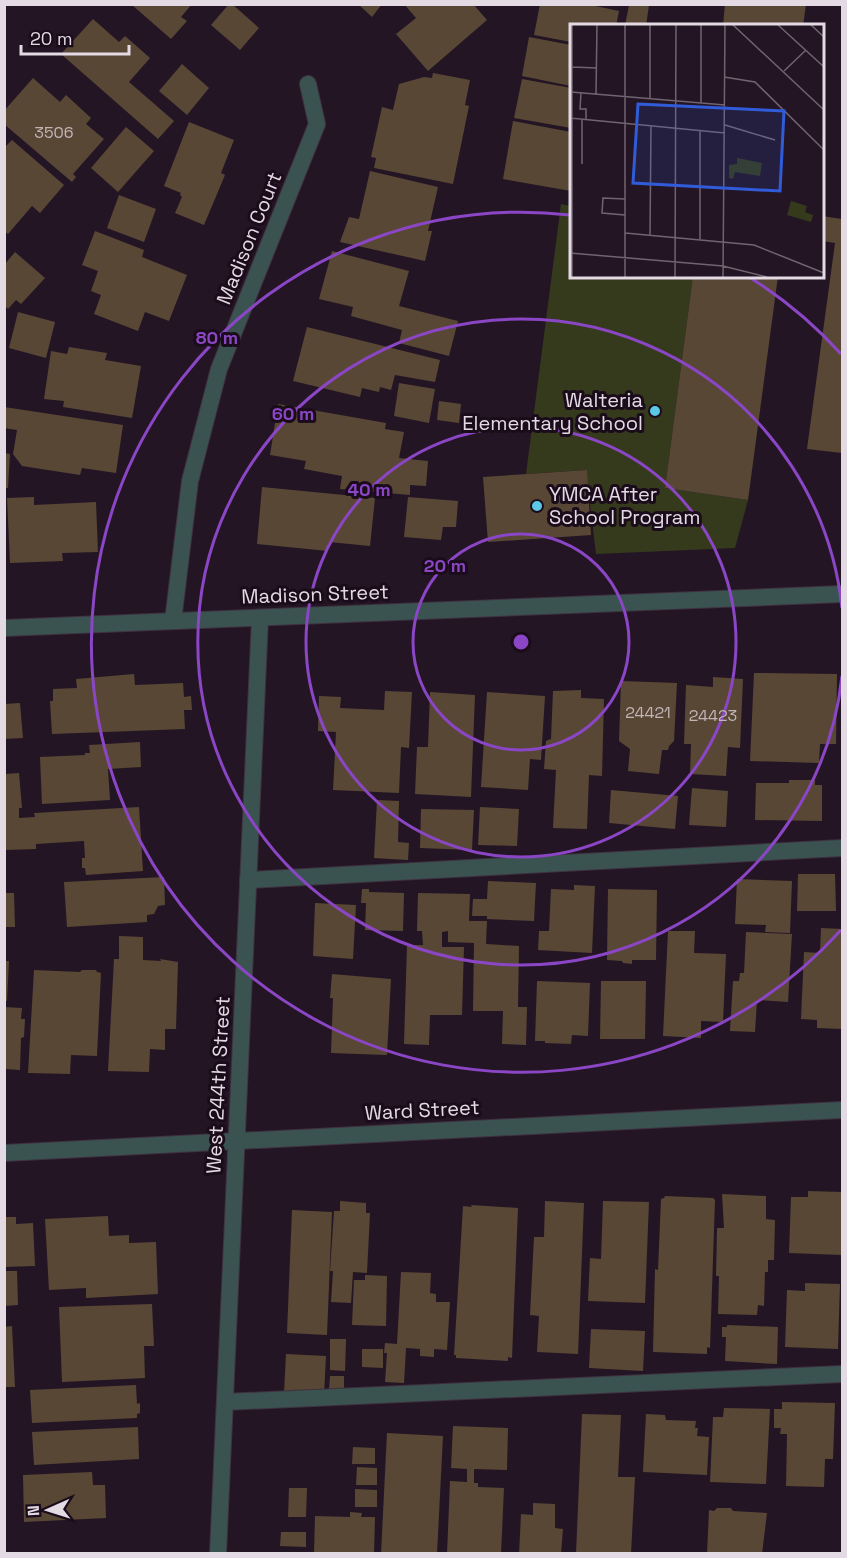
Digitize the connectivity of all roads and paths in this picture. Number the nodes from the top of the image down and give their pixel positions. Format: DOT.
graph roads {
  1 [pos="308,84"];
  2 [pos="843,594"];
  3 [pos="260,618"];
  4 [pos="173,621"];
  5 [pos="4,628"];
  6 [pos="843,848"];
  7 [pos="248,880"];
  8 [pos="843,1110"];
  9 [pos="236,1141"];
  10 [pos="4,1153"];
  11 [pos="843,1374"];
  12 [pos="225,1402"];
  13 [pos="218,1554"];
  1 -- 4 [label="street, Madison Court"];
  2 -- 3 [label="street, Madison Street"];
  3 -- 4 [label="street, Madison Street"];
  3 -- 7 [label="street, West 244th Street"];
  4 -- 5 [label="street, Madison Street"];
  6 -- 7 [label="street"];
  7 -- 9 [label="street, West 244th Street"];
  8 -- 9 [label="street, Ward Street"];
  9 -- 10 [label="street, Ward Street"];
  9 -- 12 [label="street, West 244th Street"];
  11 -- 12 [label="street"];
  12 -- 13 [label="street, West 244th Street"];
}
